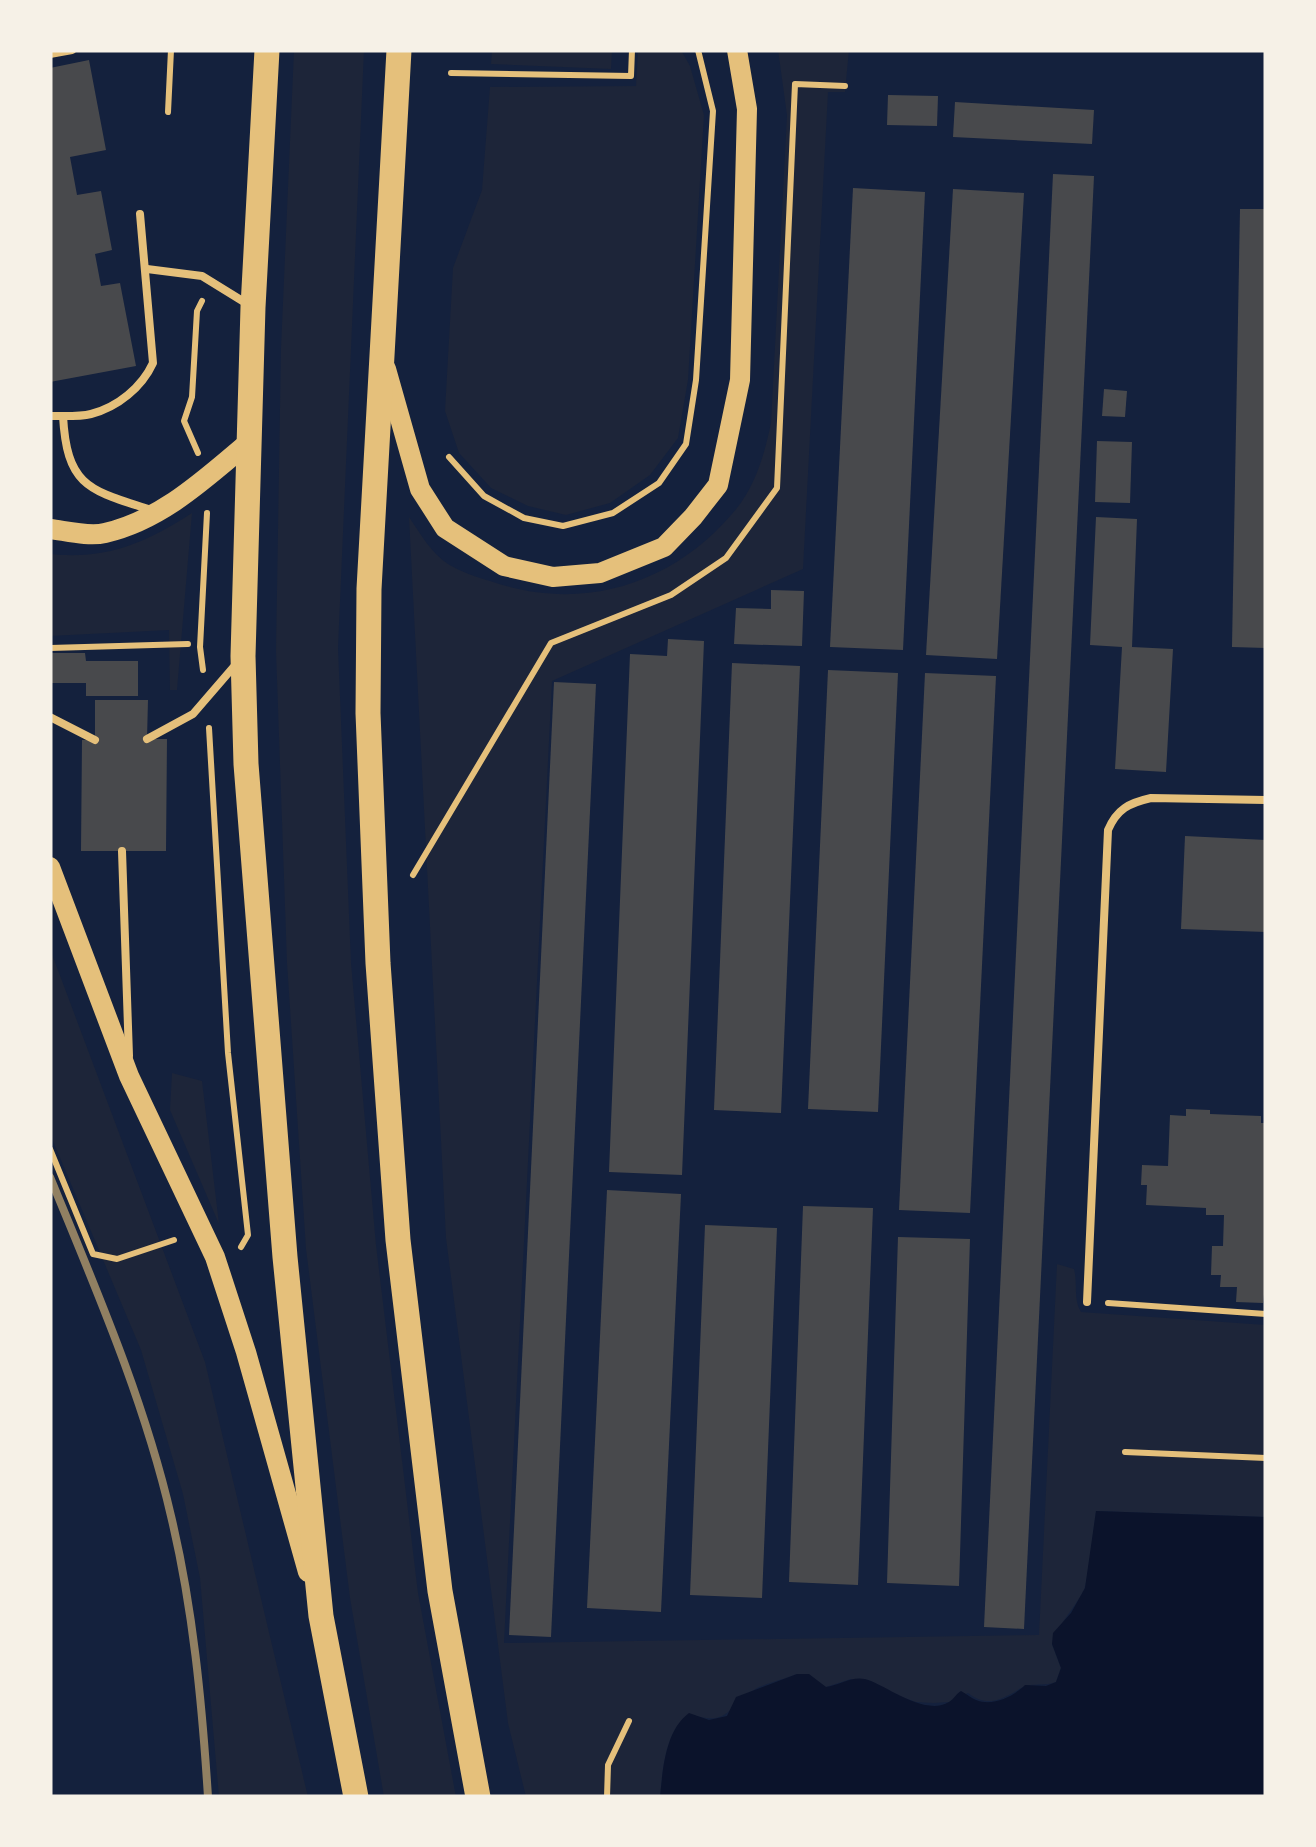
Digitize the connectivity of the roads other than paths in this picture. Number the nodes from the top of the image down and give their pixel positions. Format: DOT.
graph roads {
  1 [pos="72,50"];
  2 [pos="266,50"];
  3 [pos="399,50"];
  4 [pos="737,50"];
  5 [pos="50,54"];
  6 [pos="140,214"];
  7 [pos="146,269"];
  8 [pos="253,307"];
  9 [pos="382,354"];
  10 [pos="50,416"];
  11 [pos="62,416"];
  12 [pos="249,442"];
  13 [pos="159,512"];
  14 [pos="50,529"];
  15 [pos="243,656"];
  16 [pos="50,717"];
  17 [pos="148,739"];
  18 [pos="94,740"];
  19 [pos="1266,800"];
  20 [pos="122,851"];
  21 [pos="50,866"];
  22 [pos="128,1076"];
  23 [pos="1087,1302"];
  24 [pos="321,1616"];
  25 [pos="356,1797"];
  26 [pos="478,1797"];
  1 -- 5 [label="lane"];
  2 -- 8 [label="main road"];
  3 -- 9 [label="main road"];
  4 -- 9 [label="main road"];
  6 -- 7 [label="lane"];
  7 -- 8 [label="lane"];
  7 -- 11 [label="lane"];
  8 -- 12 [label="main road"];
  9 -- 26 [label="main road"];
  10 -- 11 [label="lane"];
  11 -- 13 [label="lane"];
  12 -- 13 [label="main road"];
  12 -- 15 [label="main road"];
  13 -- 14 [label="main road"];
  15 -- 17 [label="lane"];
  15 -- 24 [label="main road"];
  16 -- 18 [label="lane"];
  19 -- 23 [label="lane"];
  20 -- 22 [label="lane"];
  21 -- 22 [label="main road"];
  22 -- 24 [label="main road"];
  24 -- 25 [label="main road"];
}
